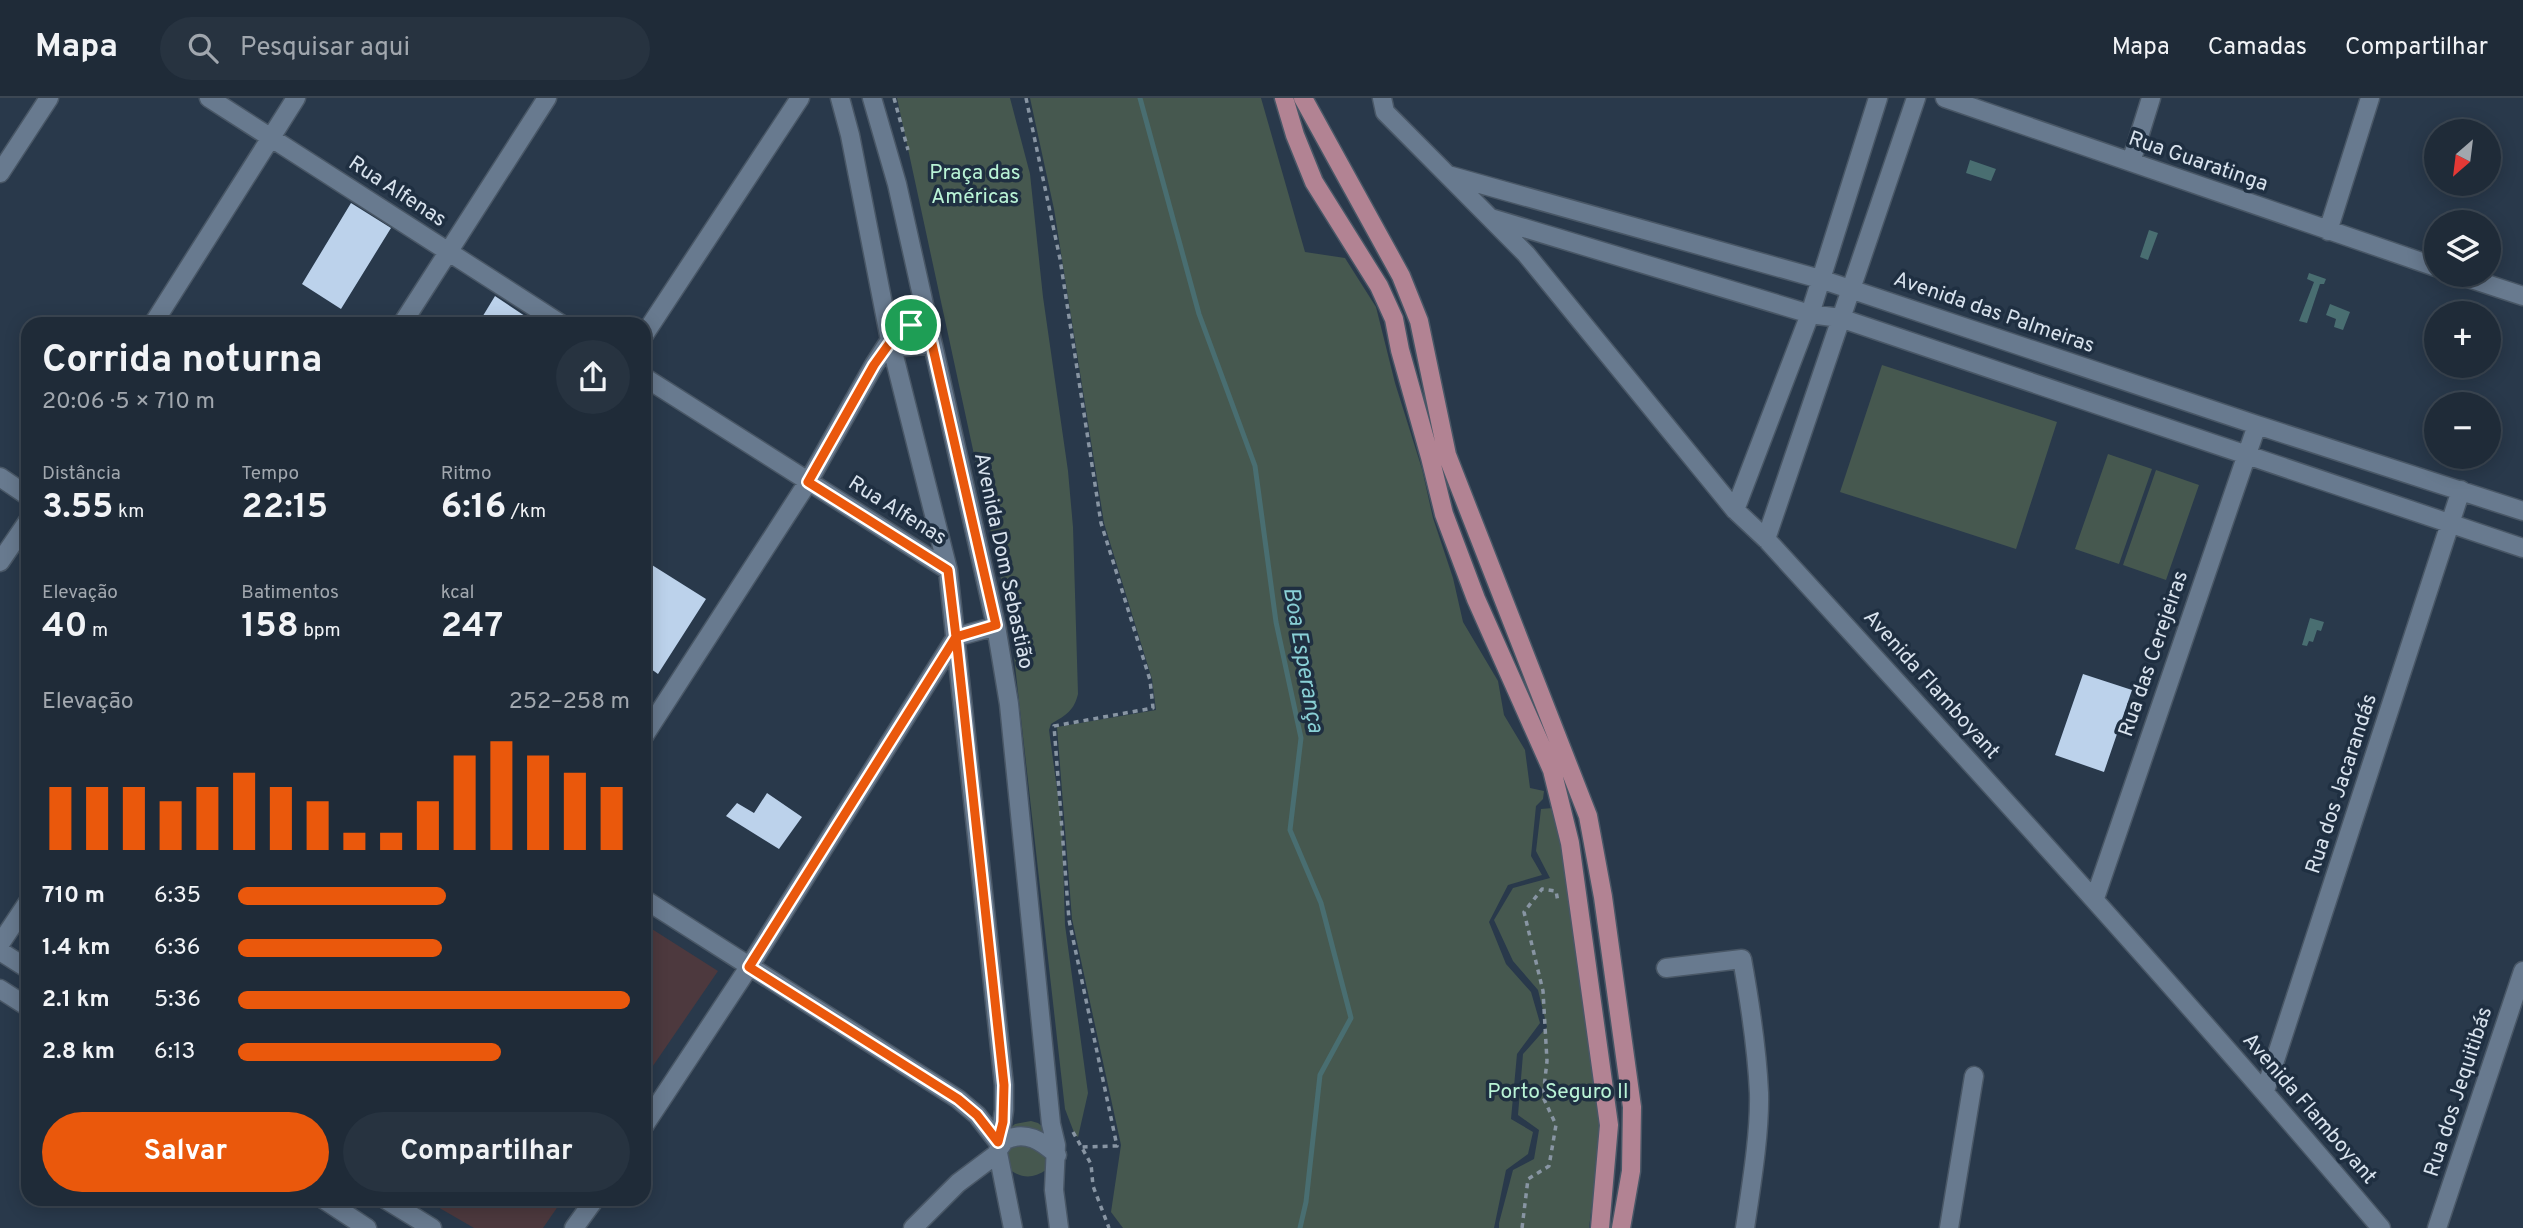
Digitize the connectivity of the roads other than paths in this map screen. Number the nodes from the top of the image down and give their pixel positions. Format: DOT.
graph roads {
  1 [pos="49,98"];
  2 [pos="209,98"];
  3 [pos="296,98"];
  4 [pos="547,98"];
  5 [pos="800,98"];
  6 [pos="840,98"];
  7 [pos="872,98"];
  8 [pos="1284,98"];
  9 [pos="1303,98"];
  10 [pos="1382,98"];
  11 [pos="1878,98"];
  12 [pos="1916,98"];
  13 [pos="1945,98"];
  14 [pos="2151,98"];
  15 [pos="2370,98"];
  16 [pos="271,137"];
  17 [pos="2131,162"];
  18 [pos="0,173"];
  19 [pos="1446,174"];
  20 [pos="1488,218"];
  21 [pos="2328,232"];
  22 [pos="448,251"];
  23 [pos="2424,263"];
  24 [pos="1820,279"];
  25 [pos="2496,287"];
  26 [pos="1849,289"];
  27 [pos="2523,296"];
  28 [pos="1810,314"];
  29 [pos="157,317"];
  30 [pos="406,317"];
  31 [pos="550,317"];
  32 [pos="1840,318"];
  33 [pos="927,322"];
  34 [pos="651,324"];
  35 [pos="890,340"];
  36 [pos="932,344"];
  37 [pos="651,381"];
  38 [pos="2257,425"];
  39 [pos="2247,456"];
  40 [pos="0,477"];
  41 [pos="808,482"];
  42 [pos="2460,490"];
  43 [pos="21,491"];
  44 [pos="1735,510"];
  45 [pos="2523,511"];
  46 [pos="2451,523"];
  47 [pos="21,531"];
  48 [pos="1766,539"];
  49 [pos="2523,548"];
  50 [pos="0,562"];
  51 [pos="948,570"];
  52 [pos="996,625"];
  53 [pos="956,637"];
  54 [pos="651,725"];
  55 [pos="2095,898"];
  56 [pos="651,904"];
  57 [pos="21,912"];
  58 [pos="0,944"];
  59 [pos="0,951"];
  60 [pos="21,964"];
  61 [pos="749,967"];
  62 [pos="1665,968"];
  63 [pos="2523,971"];
  64 [pos="0,989"];
  65 [pos="21,1002"];
  66 [pos="1974,1076"];
  67 [pos="2265,1091"];
  68 [pos="651,1115"];
  69 [pos="998,1148"];
  70 [pos="1057,1155"];
  71 [pos="340,1206"];
  72 [pos="396,1206"];
  73 [pos="590,1206"];
  74 [pos="367,1228"];
  75 [pos="432,1228"];
  76 [pos="574,1228"];
  77 [pos="913,1228"];
  78 [pos="1013,1228"];
  79 [pos="1059,1228"];
  80 [pos="1600,1228"];
  81 [pos="1621,1228"];
  82 [pos="1745,1228"];
  83 [pos="1949,1228"];
  84 [pos="2381,1228"];
  85 [pos="2437,1228"];
  1 -- 18 [label="street"];
  2 -- 16 [label="street, Rua Alfenas"];
  3 -- 16 [label="street"];
  4 -- 22 [label="street"];
  5 -- 34 [label="street"];
  6 -- 35 [label="street"];
  7 -- 33 [label="street, Avenida Dom Sebastião"];
  8 -- 80 [label="main road"];
  9 -- 81 [label="main road"];
  10 -- 19 [label="street, Avenida Flamboyant"];
  11 -- 24 [label="street"];
  12 -- 26 [label="street"];
  13 -- 17 [label="street, Rua Guaratinga"];
  14 -- 17 [label="street"];
  15 -- 21 [label="street"];
  16 -- 22 [label="street, Rua Alfenas"];
  16 -- 29 [label="street"];
  17 -- 21 [label="street, Rua Guaratinga"];
  19 -- 20 [label="street, Avenida Flamboyant"];
  19 -- 24 [label="street, Avenida das Palmeiras"];
  20 -- 28 [label="street"];
  20 -- 44 [label="street, Avenida Flamboyant"];
  21 -- 23 [label="street, Rua Guaratinga"];
  22 -- 30 [label="street"];
  22 -- 31 [label="street, Rua Alfenas"];
  24 -- 26 [label="street, Avenida das Palmeiras"];
  24 -- 28 [label="street"];
  25 -- 27 [label="street"];
  26 -- 32 [label="street"];
  26 -- 38 [label="street, Avenida das Palmeiras"];
  28 -- 32 [label="street"];
  28 -- 44 [label="street"];
  32 -- 39 [label="street"];
  32 -- 48 [label="street"];
  33 -- 35 [label="street"];
  33 -- 36 [label="street, Avenida Dom Sebastião"];
  35 -- 36 [label="street"];
  35 -- 41 [label="street"];
  35 -- 51 [label="street"];
  36 -- 52 [label="street, Avenida Dom Sebastião"];
  37 -- 41 [label="street, Rua Alfenas"];
  38 -- 39 [label="street, Rua das Cerejeiras"];
  38 -- 42 [label="street, Avenida das Palmeiras"];
  39 -- 46 [label="street"];
  39 -- 55 [label="street, Rua das Cerejeiras"];
  40 -- 43 [label="street"];
  41 -- 51 [label="street, Rua Alfenas"];
  41 -- 54 [label="street"];
  42 -- 45 [label="street, Avenida das Palmeiras"];
  42 -- 46 [label="street, Rua dos Jacarandás"];
  44 -- 48 [label="street, Avenida Flamboyant"];
  46 -- 49 [label="street"];
  46 -- 67 [label="street, Rua dos Jacarandás"];
  47 -- 50 [label="street"];
  48 -- 55 [label="street, Avenida Flamboyant"];
  51 -- 53 [label="street"];
  52 -- 53 [label="street"];
  52 -- 70 [label="street, Avenida Dom Sebastião"];
  53 -- 61 [label="street"];
  53 -- 69 [label="street"];
  55 -- 67 [label="street, Avenida Flamboyant"];
  56 -- 61 [label="street"];
  57 -- 58 [label="street"];
  59 -- 60 [label="street"];
  61 -- 68 [label="street"];
  61 -- 69 [label="street"];
  62 -- 82 [label="street"];
  63 -- 85 [label="street, Rua dos Jequitibás"];
  64 -- 65 [label="street"];
  66 -- 83 [label="street"];
  67 -- 84 [label="street, Avenida Flamboyant"];
  69 -- 70 [label="street"];
  69 -- 77 [label="street"];
  69 -- 78 [label="street"];
  70 -- 79 [label="street, Avenida Dom Sebastião"];
  71 -- 74 [label="street"];
  72 -- 75 [label="street"];
  73 -- 76 [label="street"];
}
